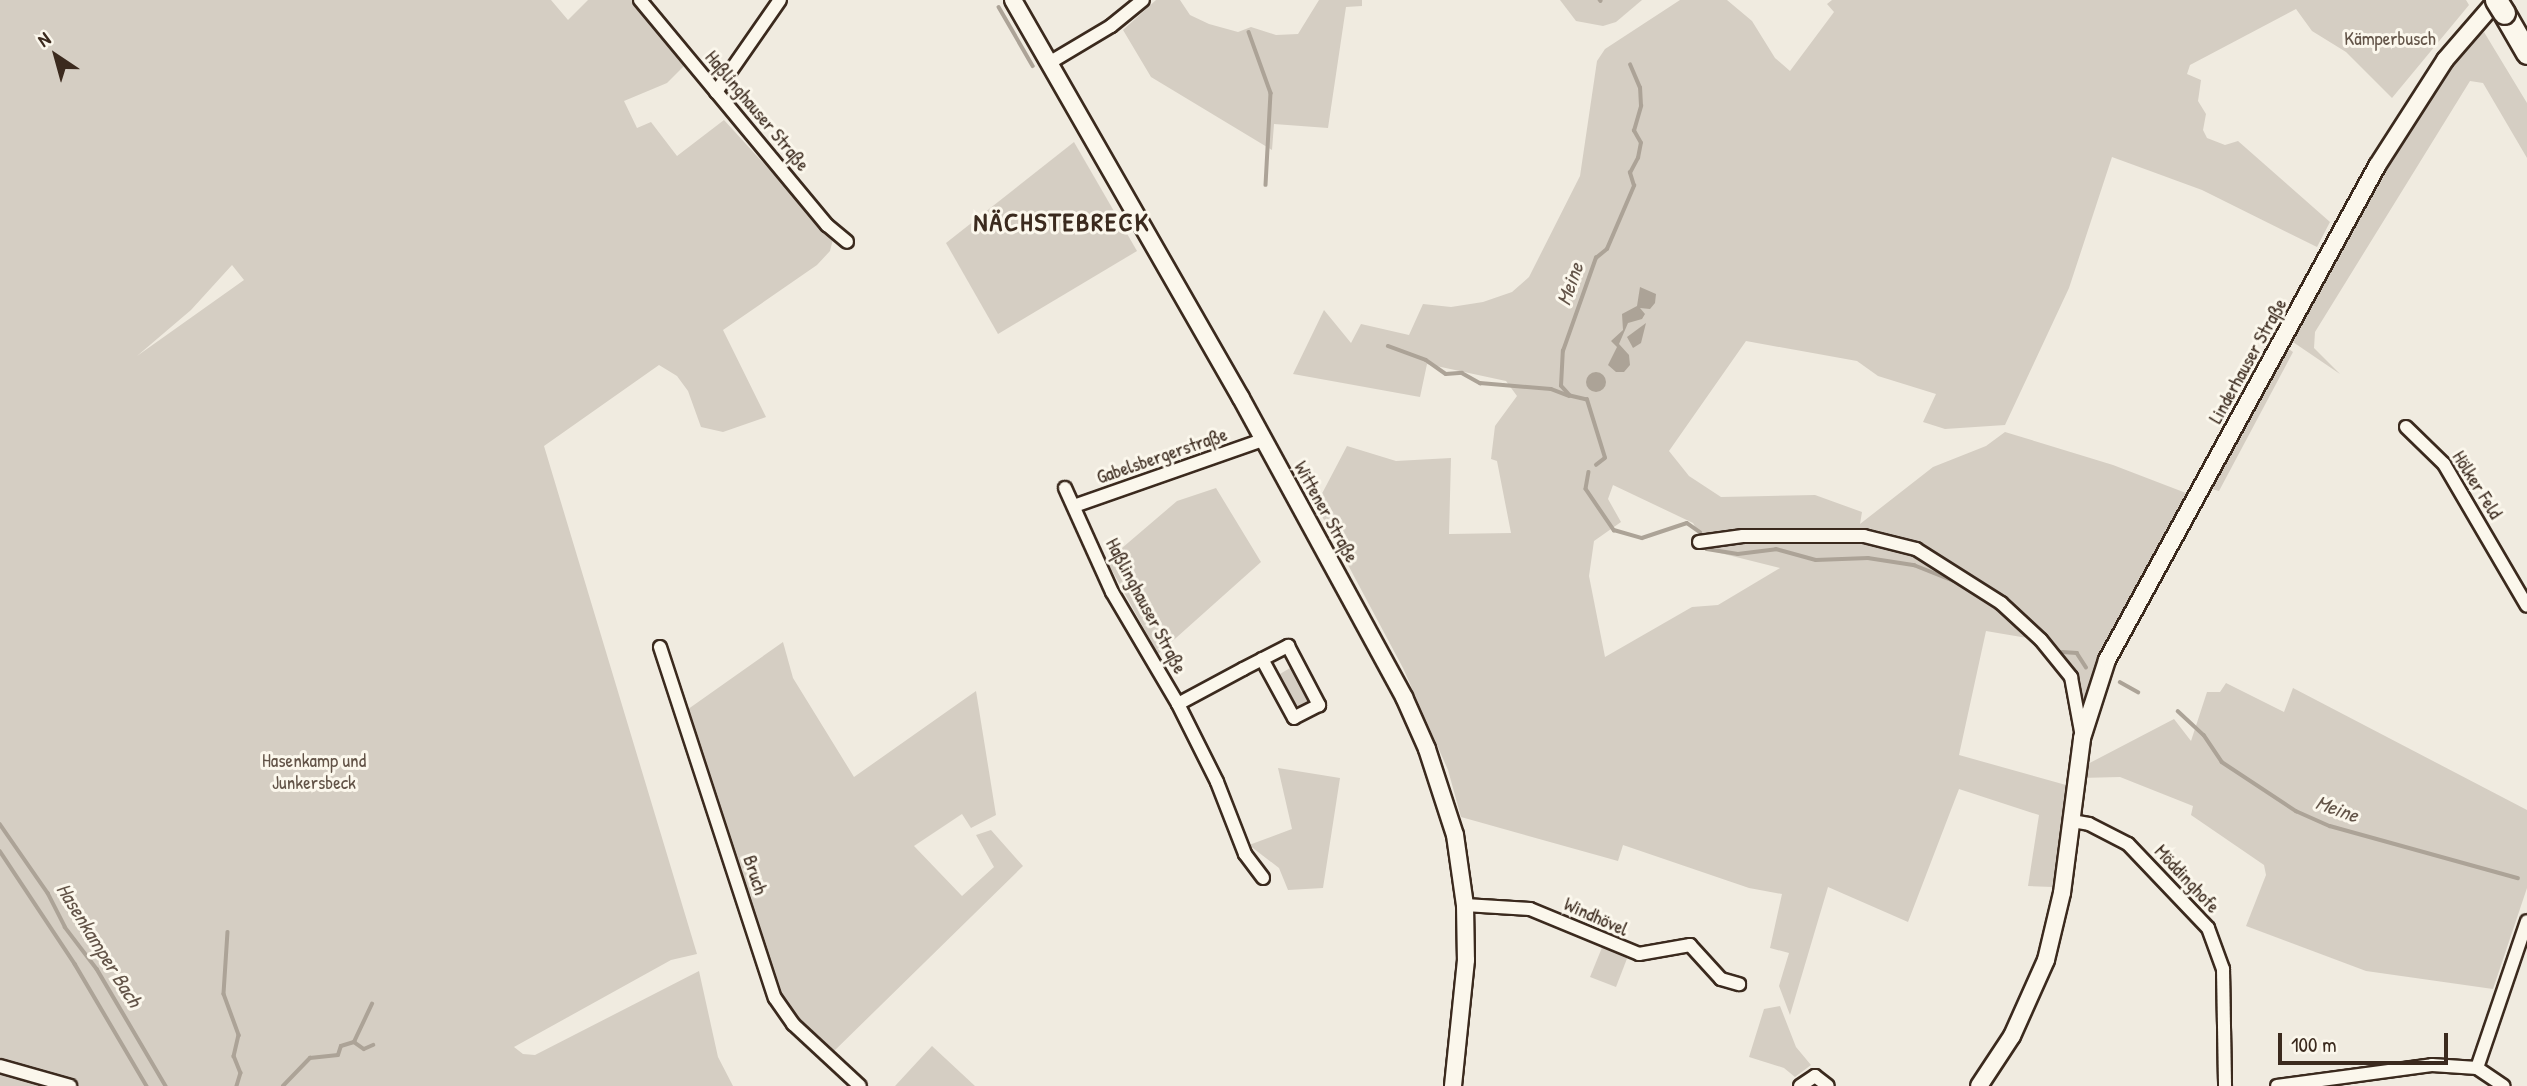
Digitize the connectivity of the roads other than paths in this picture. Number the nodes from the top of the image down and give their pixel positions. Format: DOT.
graph roads {
  1 [pos="640,0"];
  2 [pos="780,0"];
  3 [pos="1013,0"];
  4 [pos="1143,0"];
  5 [pos="2499,4"];
  6 [pos="2527,53"];
  7 [pos="1049,63"];
  8 [pos="716,92"];
  9 [pos="847,242"];
  10 [pos="2406,427"];
  11 [pos="1262,440"];
  12 [pos="1065,488"];
  13 [pos="1074,506"];
  14 [pos="1699,541"];
  15 [pos="2527,606"];
  16 [pos="660,647"];
  17 [pos="1262,659"];
  18 [pos="1178,704"];
  19 [pos="2082,738"];
  20 [pos="2072,821"];
  21 [pos="1263,878"];
  22 [pos="1465,905"];
  23 [pos="2527,921"];
  24 [pos="1739,984"];
  25 [pos="0,1066"];
  26 [pos="2477,1068"];
  27 [pos="1981,1085"];
  28 [pos="70,1086"];
  29 [pos="860,1086"];
  30 [pos="1453,1086"];
  31 [pos="1800,1086"];
  32 [pos="1828,1086"];
  33 [pos="2225,1086"];
  34 [pos="2277,1086"];
  35 [pos="2504,1086"];
  1 -- 8 [label="street, Haßlinghauser Straße"];
  2 -- 8 [label="street"];
  3 -- 7 [label="main road, Wittener Straße"];
  4 -- 7 [label="street"];
  5 -- 6 [label="highway"];
  5 -- 19 [label="main road, Linderhauser Straße"];
  7 -- 11 [label="main road, Wittener Straße"];
  8 -- 9 [label="street, Haßlinghauser Straße"];
  10 -- 15 [label="street, Hölker Feld"];
  11 -- 13 [label="street, Gabelsbergerstraße"];
  11 -- 22 [label="main road, Wittener Straße"];
  12 -- 13 [label="street, Haßlinghauser Straße"];
  13 -- 18 [label="street, Haßlinghauser Straße"];
  14 -- 19 [label="street, Linderhauser Straße"];
  16 -- 29 [label="street, Bruch"];
  17 -- 17 [label="street"];
  17 -- 18 [label="street"];
  18 -- 21 [label="street"];
  19 -- 20 [label="main road, Linderhauser Straße"];
  20 -- 27 [label="main road, Linderhauser Straße"];
  20 -- 33 [label="street, Möddinghofe"];
  22 -- 24 [label="street, Windhövel"];
  22 -- 30 [label="main road, Wittener Straße"];
  23 -- 26 [label="street"];
  25 -- 28 [label="street"];
  26 -- 34 [label="street"];
  26 -- 35 [label="street"];
  31 -- 32 [label="street"];
}
